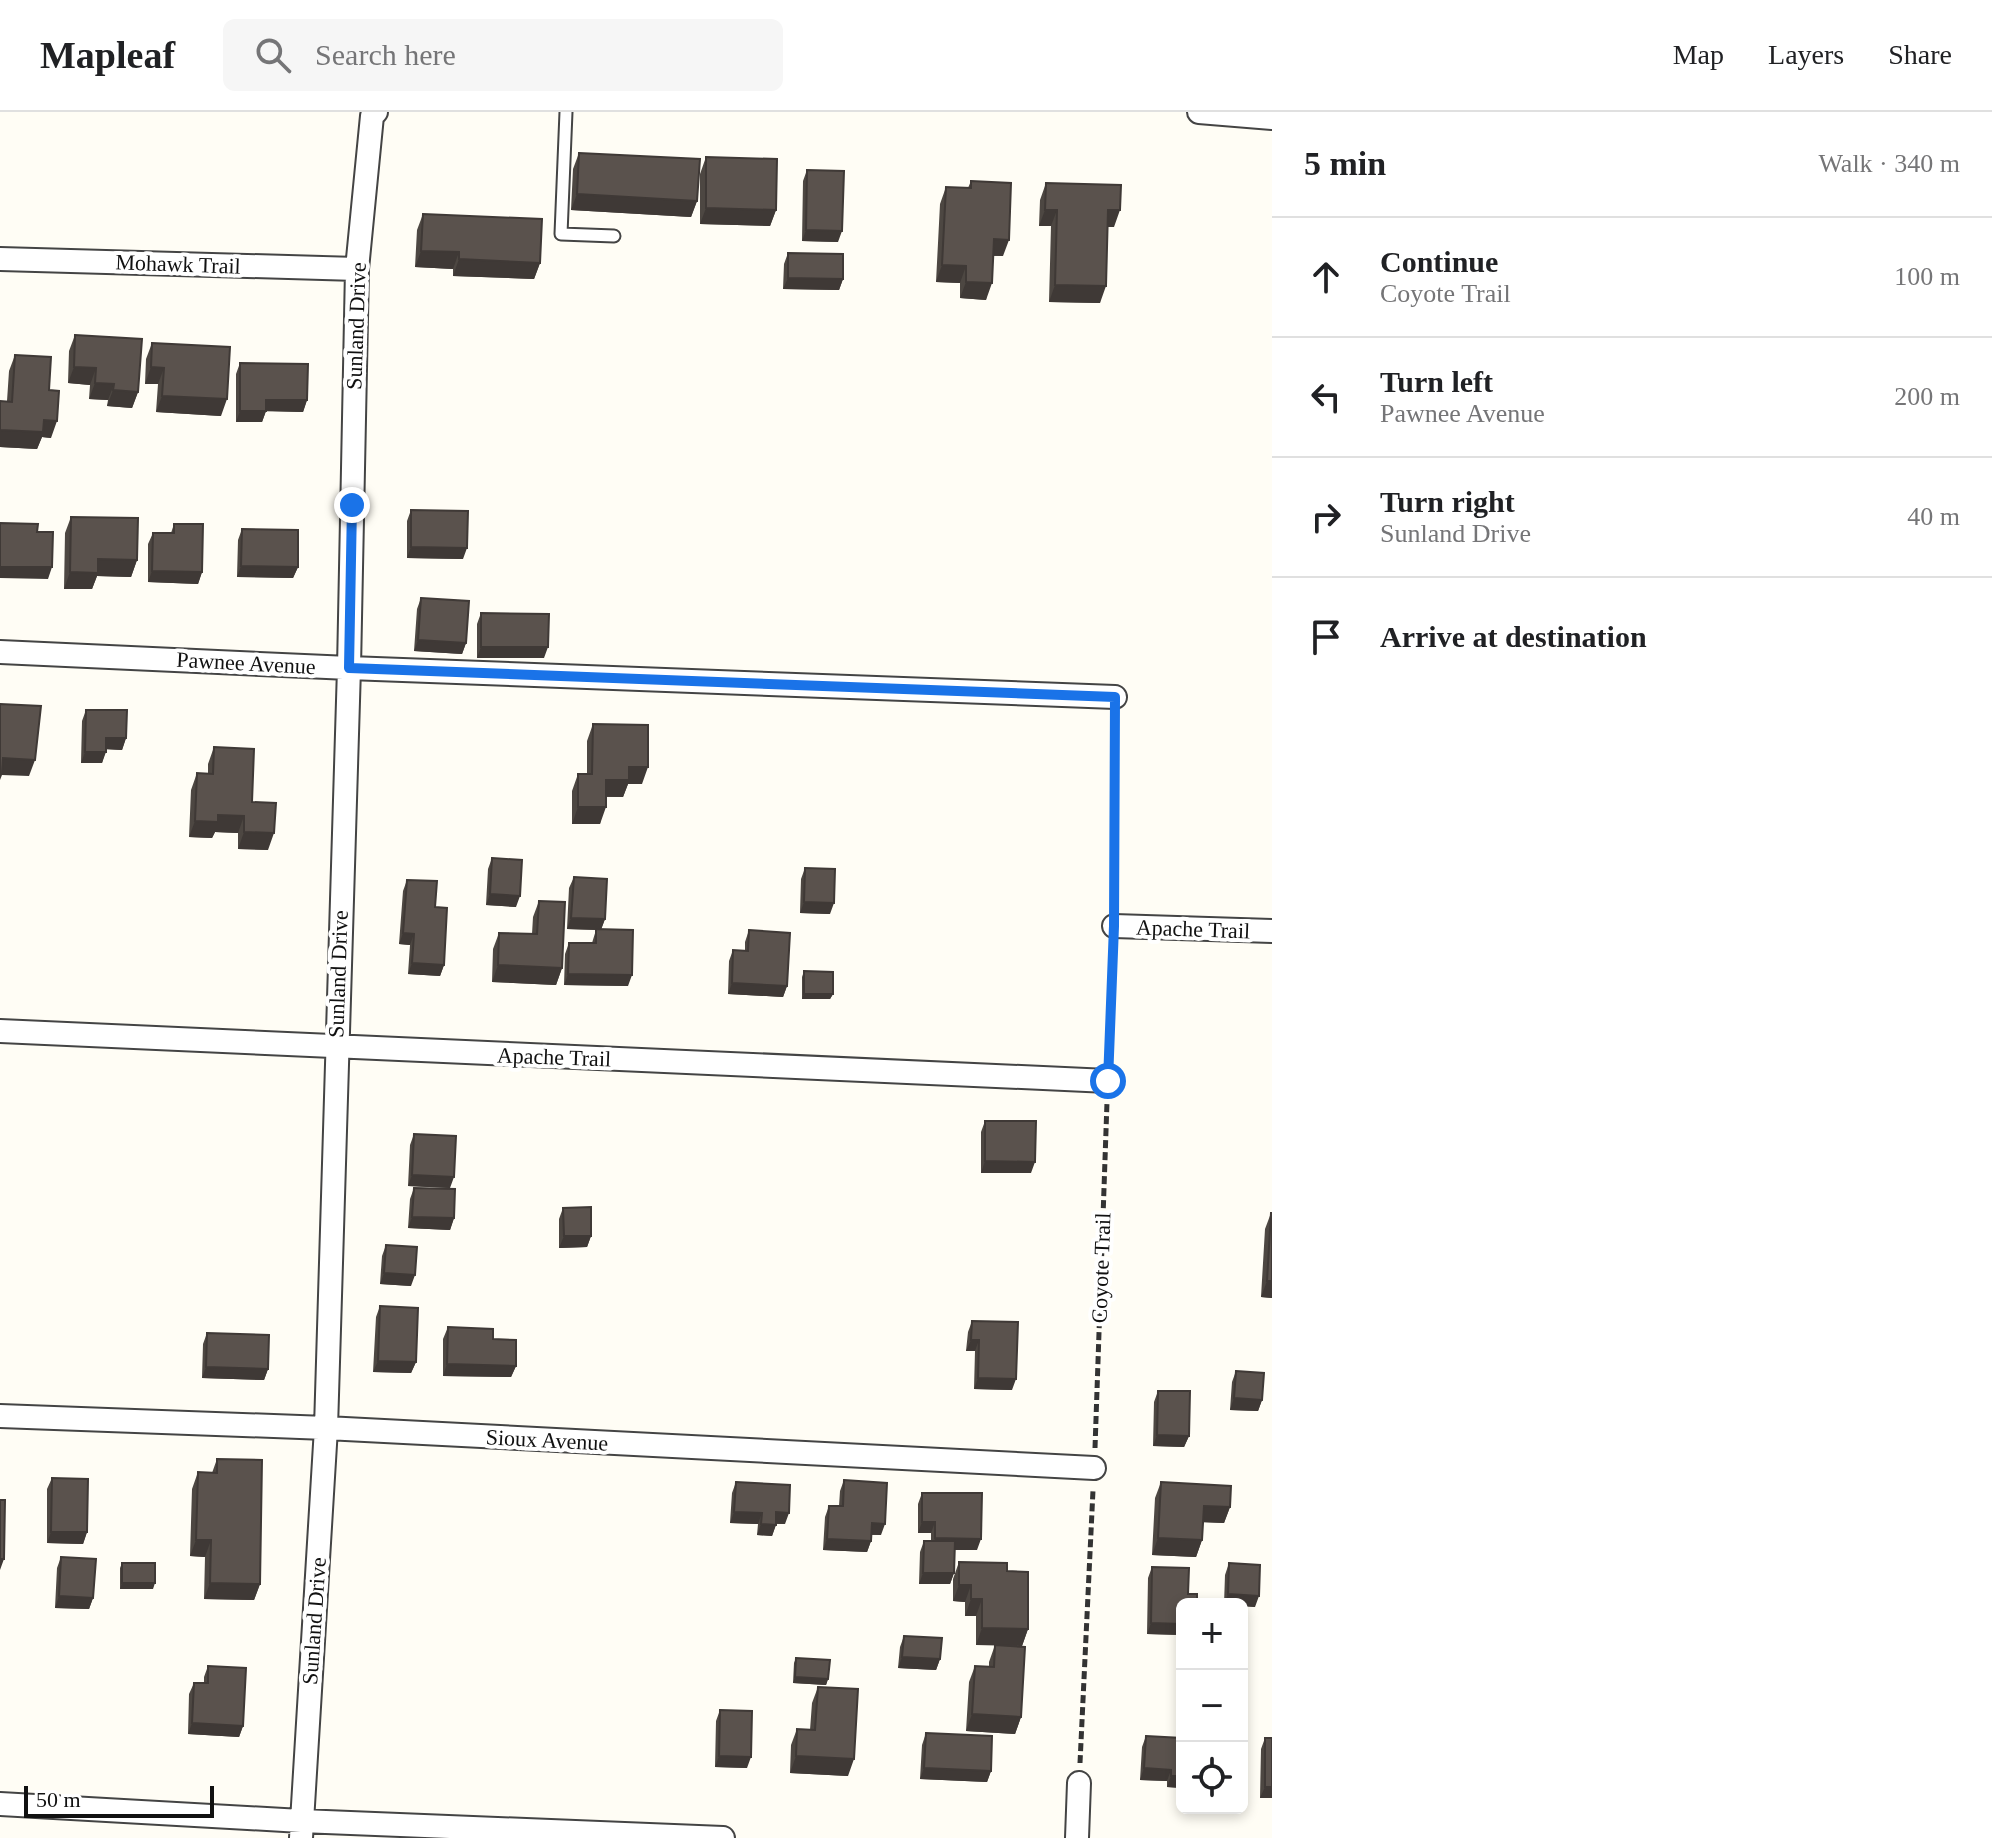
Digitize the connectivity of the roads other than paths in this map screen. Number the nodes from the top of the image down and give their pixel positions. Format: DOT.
graph roads {
  1 [pos="376,112"];
  2 [pos="566,112"];
  3 [pos="1199,112"];
  4 [pos="1272,118"];
  5 [pos="614,236"];
  6 [pos="0,259"];
  7 [pos="357,269"];
  8 [pos="0,652"];
  9 [pos="349,668"];
  10 [pos="1115,697"];
  11 [pos="1114,926"];
  12 [pos="1272,931"];
  13 [pos="0,1031"];
  14 [pos="335,1048"];
  15 [pos="1108,1081"];
  16 [pos="0,1416"];
  17 [pos="326,1428"];
  18 [pos="1094,1468"];
  19 [pos="1079,1783"];
  20 [pos="0,1804"];
  21 [pos="301,1830"];
  22 [pos="723,1838"];
  23 [pos="1077,1838"];
  1 -- 7 [label="street, Sunland Drive"];
  2 -- 5 [label="lane"];
  3 -- 4 [label="street"];
  6 -- 7 [label="street, Mohawk Trail"];
  7 -- 9 [label="street, Sunland Drive"];
  8 -- 9 [label="street, Pawnee Avenue"];
  9 -- 10 [label="street, Pawnee Avenue"];
  9 -- 14 [label="street, Sunland Drive"];
  11 -- 12 [label="street, Apache Trail"];
  13 -- 14 [label="street, Apache Trail"];
  14 -- 15 [label="street, Apache Trail"];
  14 -- 17 [label="street, Sunland Drive"];
  16 -- 17 [label="street, Sioux Avenue"];
  17 -- 18 [label="street, Sioux Avenue"];
  17 -- 21 [label="street, Sunland Drive"];
  19 -- 23 [label="street"];
  20 -- 21 [label="street"];
  21 -- 22 [label="street"];
}
